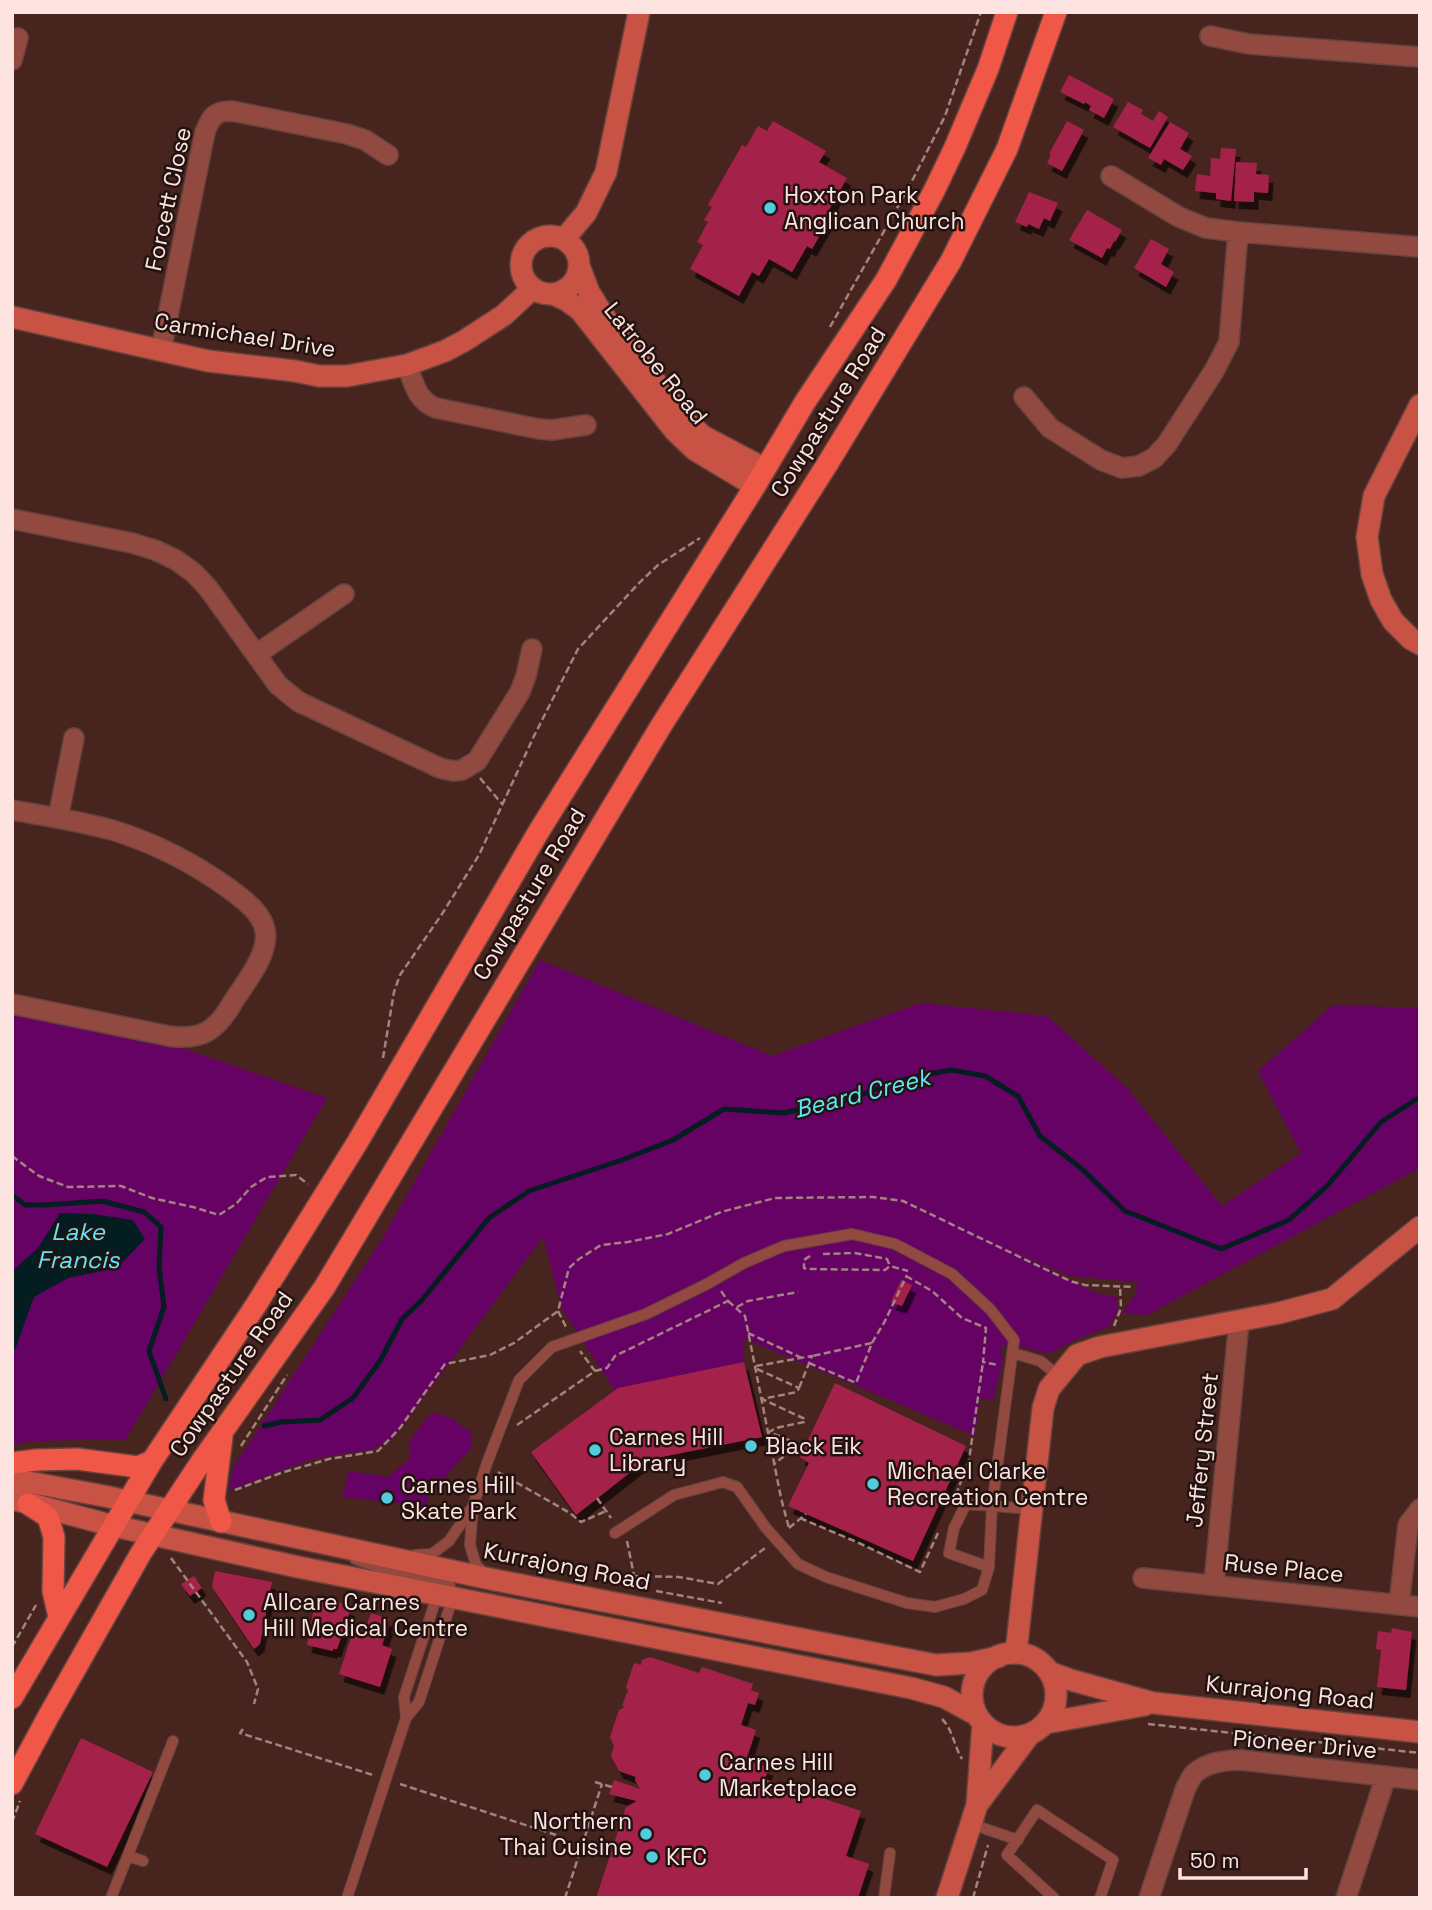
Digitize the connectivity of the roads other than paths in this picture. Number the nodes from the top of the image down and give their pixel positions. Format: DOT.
graph roads {
  1 [pos="639,12"];
  2 [pos="1007,12"];
  3 [pos="1056,12"];
  4 [pos="1210,36"];
  5 [pos="18,38"];
  6 [pos="1420,57"];
  7 [pos="12,60"];
  8 [pos="388,155"];
  9 [pos="1111,176"];
  10 [pos="1238,232"];
  11 [pos="564,239"];
  12 [pos="1420,247"];
  13 [pos="579,266"];
  14 [pos="543,291"];
  15 [pos="12,317"];
  16 [pos="161,350"];
  17 [pos="407,365"];
  18 [pos="1024,397"];
  19 [pos="1420,405"];
  20 [pos="586,425"];
  21 [pos="760,478"];
  22 [pos="12,519"];
  23 [pos="344,594"];
  24 [pos="1420,644"];
  25 [pos="532,649"];
  26 [pos="257,654"];
  27 [pos="75,738"];
  28 [pos="12,810"];
  29 [pos="58,818"];
  30 [pos="12,1004"];
  31 [pos="1420,1227"];
  32 [pos="1239,1321"];
  33 [pos="1013,1353"];
  34 [pos="1059,1376"];
  35 [pos="222,1432"];
  36 [pos="152,1461"];
  37 [pos="12,1462"];
  38 [pos="12,1479"];
  39 [pos="20,1502"];
  40 [pos="128,1502"];
  41 [pos="472,1506"];
  42 [pos="992,1506"];
  43 [pos="1032,1509"];
  44 [pos="1420,1509"];
  45 [pos="168,1510"];
  46 [pos="221,1522"];
  47 [pos="114,1526"];
  48 [pos="615,1533"];
  49 [pos="152,1535"];
  50 [pos="290,1536"];
  51 [pos="365,1552"];
  52 [pos="989,1567"];
  53 [pos="1143,1578"];
  54 [pos="490,1579"];
  55 [pos="1214,1584"];
  56 [pos="442,1595"];
  57 [pos="1399,1605"];
  58 [pos="1420,1607"];
  59 [pos="59,1617"];
  60 [pos="1007,1655"];
  61 [pos="1049,1672"];
  62 [pos="12,1698"];
  63 [pos="1154,1703"];
  64 [pos="406,1717"];
  65 [pos="980,1719"];
  66 [pos="1038,1729"];
  67 [pos="1420,1732"];
  68 [pos="173,1741"];
  69 [pos="1386,1776"];
  70 [pos="1420,1780"];
  71 [pos="12,1784"];
  72 [pos="974,1815"];
  73 [pos="1018,1840"];
  74 [pos="890,1853"];
  75 [pos="128,1856"];
  76 [pos="143,1861"];
  77 [pos="111,1898"];
  78 [pos="347,1898"];
  79 [pos="884,1898"];
  80 [pos="947,1898"];
  81 [pos="1054,1898"];
  82 [pos="1100,1898"];
  83 [pos="1149,1898"];
  84 [pos="1346,1898"];
  1 -- 11 [label="street"];
  2 -- 21 [label="main road, Cowpasture Road"];
  3 -- 35 [label="main road, Cowpasture Road"];
  4 -- 6 [label="street"];
  5 -- 7 [label="street"];
  8 -- 16 [label="street, Forcett Close"];
  9 -- 10 [label="street"];
  10 -- 12 [label="street"];
  10 -- 18 [label="street"];
  11 -- 13 [label="street"];
  11 -- 14 [label="street"];
  13 -- 14 [label="street"];
  13 -- 21 [label="street, Latrobe Road"];
  14 -- 17 [label="street, Carmichael Drive"];
  14 -- 21 [label="street, Latrobe Road"];
  15 -- 16 [label="street, Carmichael Drive"];
  16 -- 17 [label="street, Carmichael Drive"];
  17 -- 20 [label="street"];
  19 -- 24 [label="street"];
  21 -- 36 [label="main road, Cowpasture Road"];
  22 -- 26 [label="street"];
  23 -- 26 [label="street"];
  25 -- 26 [label="street"];
  27 -- 29 [label="street"];
  28 -- 29 [label="street"];
  29 -- 30 [label="street"];
  31 -- 32 [label="street"];
  32 -- 34 [label="street"];
  32 -- 55 [label="street, Jeffery Street"];
  33 -- 34 [label="lane"];
  33 -- 41 [label="lane"];
  33 -- 42 [label="lane"];
  34 -- 43 [label="street"];
  35 -- 45 [label="main road, Cowpasture Road"];
  35 -- 46 [label="main road"];
  36 -- 37 [label="main road"];
  36 -- 40 [label="main road, Cowpasture Road"];
  38 -- 40 [label="street, Kurrajong Road"];
  39 -- 47 [label="street"];
  39 -- 59 [label="main road"];
  40 -- 45 [label="street, Kurrajong Road"];
  40 -- 47 [label="main road, Cowpasture Road"];
  41 -- 51 [label="lane"];
  41 -- 54 [label="lane"];
  42 -- 43 [label="lane"];
  42 -- 52 [label="lane"];
  42 -- 52 [label="lane"];
  43 -- 60 [label="street"];
  44 -- 57 [label="street"];
  45 -- 46 [label="street, Kurrajong Road"];
  45 -- 49 [label="main road, Cowpasture Road"];
  46 -- 50 [label="street, Kurrajong Road"];
  47 -- 49 [label="street"];
  47 -- 59 [label="main road, Cowpasture Road"];
  48 -- 52 [label="lane"];
  49 -- 56 [label="street"];
  49 -- 71 [label="main road, Cowpasture Road"];
  50 -- 51 [label="street, Kurrajong Road"];
  50 -- 56 [label="lane"];
  51 -- 54 [label="street, Kurrajong Road"];
  53 -- 55 [label="street, Ruse Place"];
  54 -- 60 [label="street, Kurrajong Road"];
  55 -- 57 [label="street, Ruse Place"];
  56 -- 64 [label="lane"];
  56 -- 64 [label="lane"];
  56 -- 65 [label="street"];
  57 -- 58 [label="street, Ruse Place"];
  59 -- 62 [label="main road, Cowpasture Road"];
  60 -- 61 [label="street"];
  60 -- 65 [label="street"];
  61 -- 63 [label="street"];
  61 -- 66 [label="street"];
  63 -- 66 [label="street"];
  63 -- 67 [label="street, Kurrajong Road"];
  64 -- 78 [label="lane"];
  65 -- 66 [label="street"];
  65 -- 72 [label="street"];
  66 -- 72 [label="street"];
  68 -- 75 [label="lane"];
  69 -- 70 [label="street, Pioneer Drive"];
  69 -- 83 [label="street, Pioneer Drive"];
  69 -- 84 [label="street"];
  72 -- 73 [label="lane"];
  72 -- 80 [label="street"];
  73 -- 81 [label="lane"];
  73 -- 82 [label="lane"];
  74 -- 79 [label="lane"];
  75 -- 76 [label="lane"];
  75 -- 77 [label="lane"];
}
